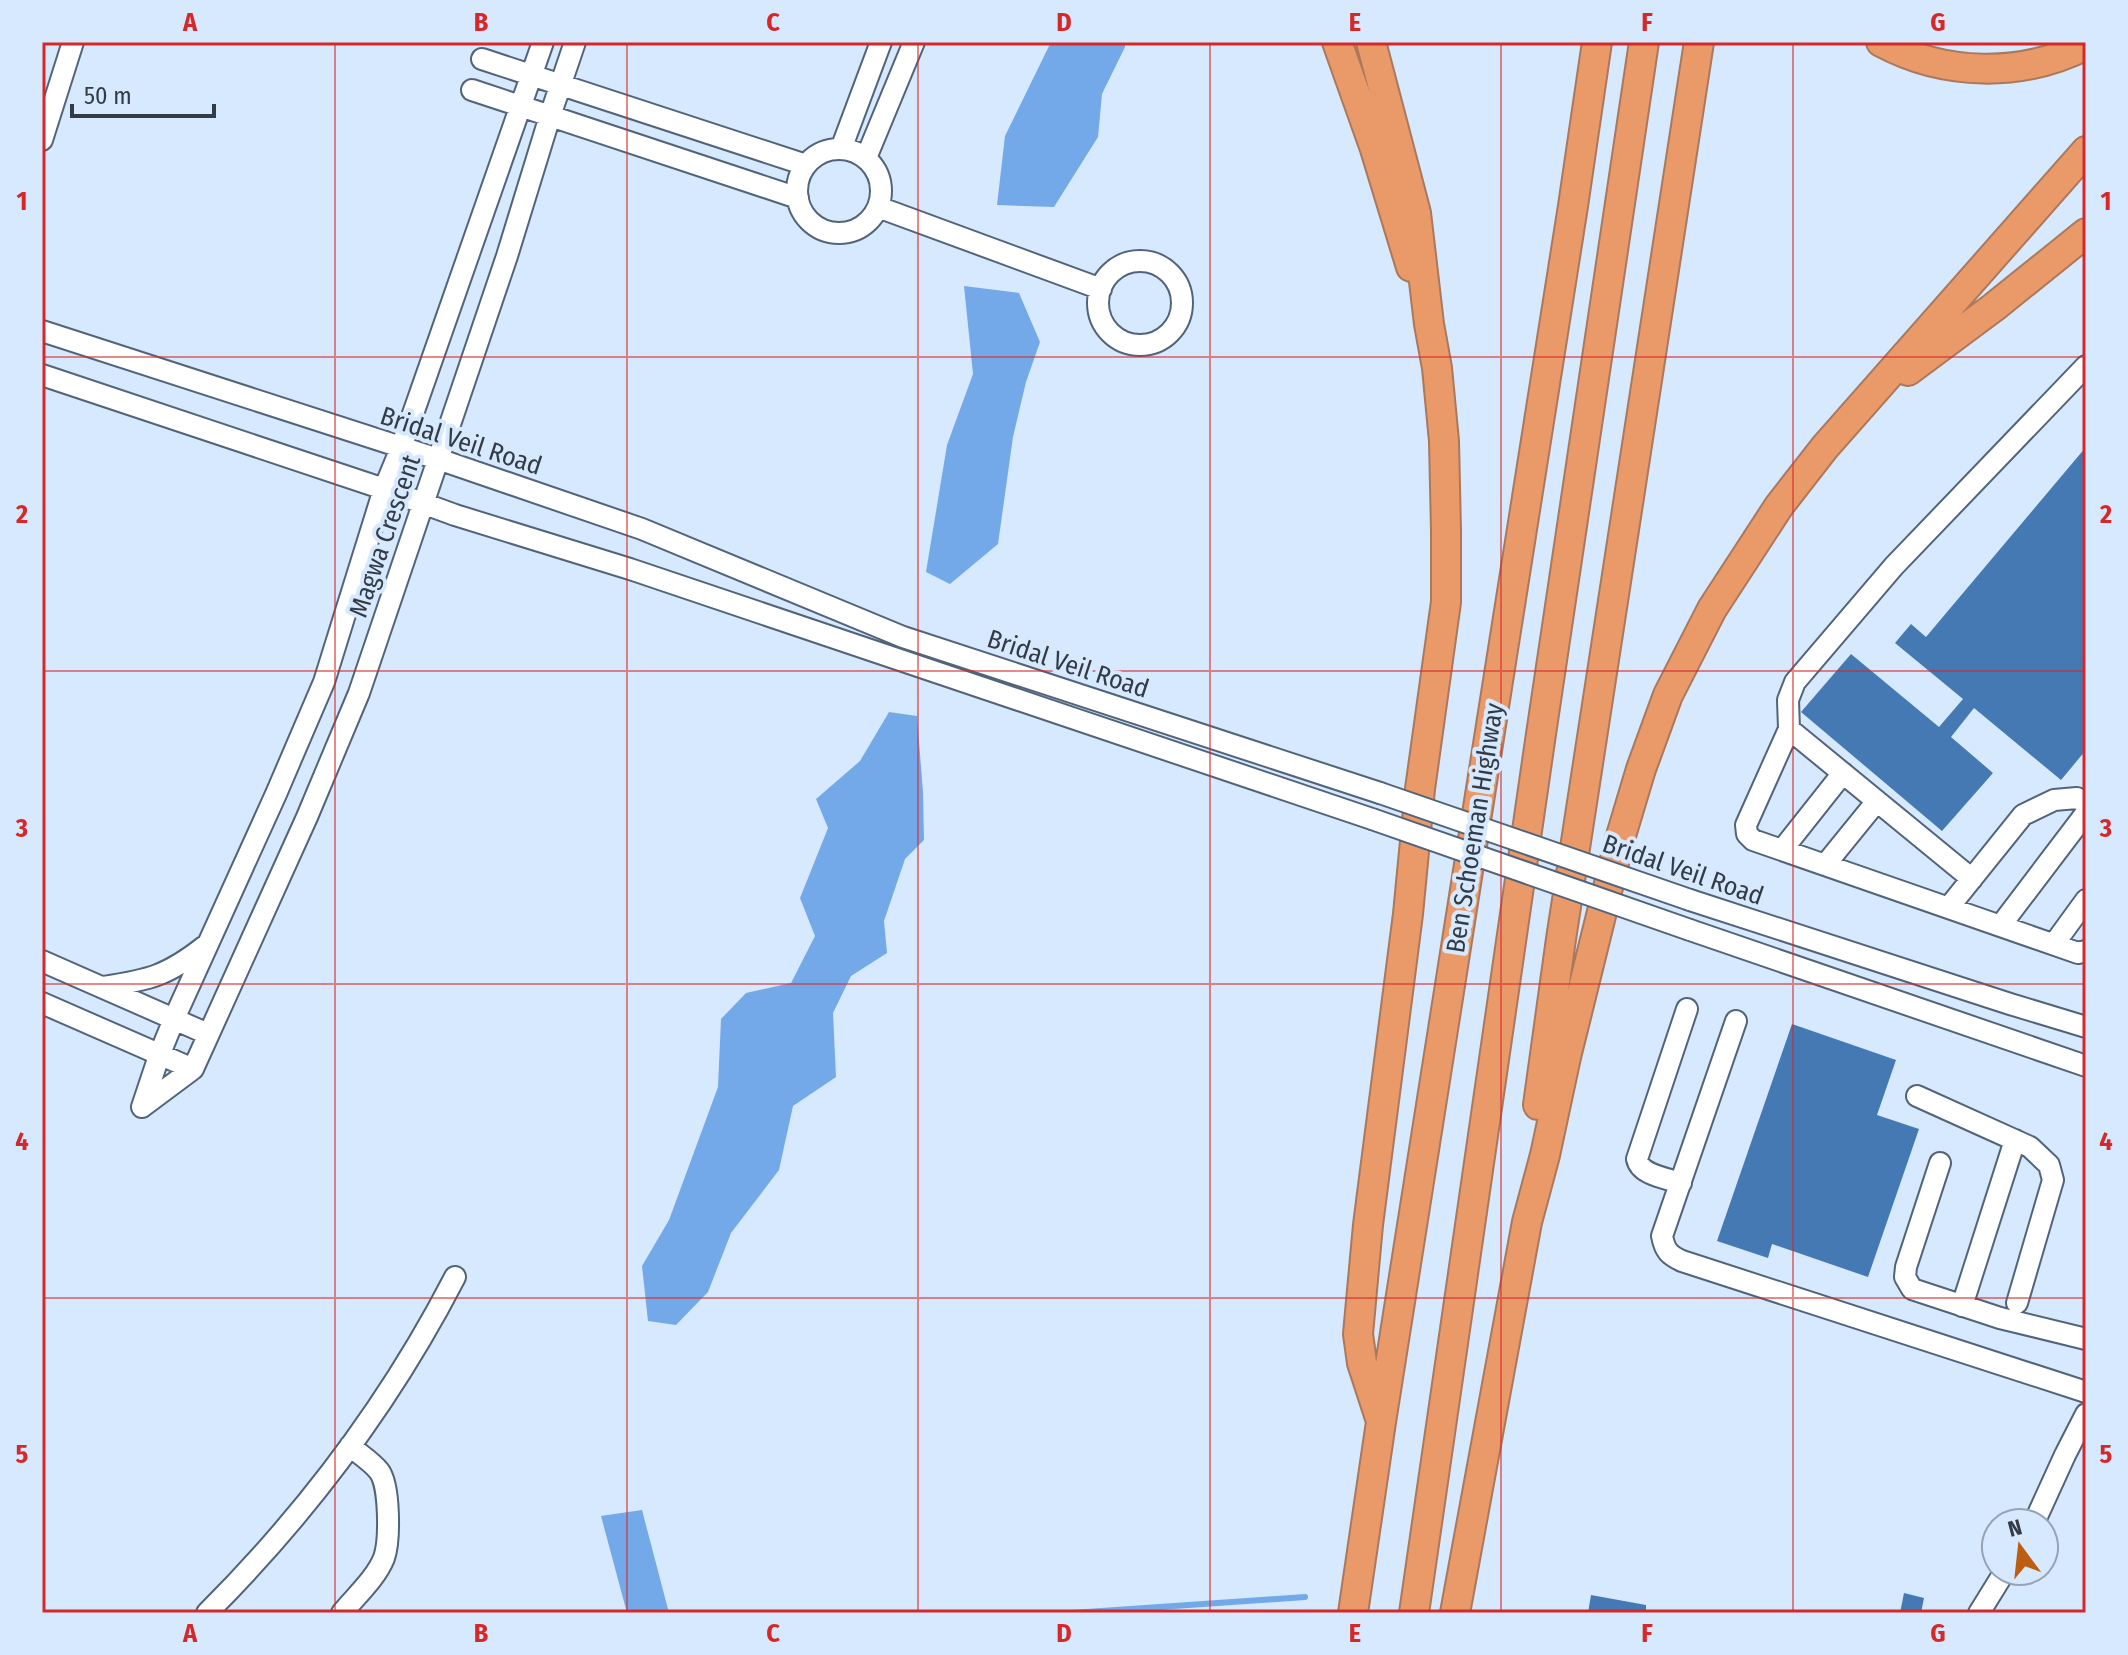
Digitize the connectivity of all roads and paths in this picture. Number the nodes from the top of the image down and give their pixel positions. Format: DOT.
graph roads {
  1 [pos="73,42"];
  2 [pos="543,42"];
  3 [pos="575,42"];
  4 [pos="881,42"];
  5 [pos="914,42"];
  6 [pos="1337,42"];
  7 [pos="1371,42"];
  8 [pos="1597,42"];
  9 [pos="1644,42"];
  10 [pos="1699,42"];
  11 [pos="1881,42"];
  12 [pos="2086,45"];
  13 [pos="482,59"];
  14 [pos="530,75"];
  15 [pos="560,85"];
  16 [pos="472,90"];
  17 [pos="520,106"];
  18 [pos="550,116"];
  19 [pos="42,140"];
  20 [pos="841,149"];
  21 [pos="2086,151"];
  22 [pos="866,158"];
  23 [pos="806,165"];
  24 [pos="798,198"];
  25 [pos="878,207"];
  26 [pos="2086,233"];
  27 [pos="1101,289"];
  28 [pos="1429,324"];
  29 [pos="42,331"];
  30 [pos="2086,366"];
  31 [pos="42,375"];
  32 [pos="1825,447"];
  33 [pos="401,448"];
  34 [pos="438,459"];
  35 [pos="384,489"];
  36 [pos="423,503"];
  37 [pos="1789,729"];
  38 [pos="1843,773"];
  39 [pos="1877,801"];
  40 [pos="2086,803"];
  41 [pos="2086,813"];
  42 [pos="1782,850"];
  43 [pos="1825,865"];
  44 [pos="1972,879"];
  45 [pos="2086,900"];
  46 [pos="1949,907"];
  47 [pos="2001,925"];
  48 [pos="208,943"];
  49 [pos="2054,944"];
  50 [pos="2086,951"];
  51 [pos="42,961"];
  52 [pos="103,987"];
  53 [pos="42,1003"];
  54 [pos="1917,1008"];
  55 [pos="1687,1009"];
  56 [pos="174,1019"];
  57 [pos="1736,1021"];
  58 [pos="2086,1027"];
  59 [pos="208,1034"];
  60 [pos="159,1056"];
  61 [pos="2086,1066"];
  62 [pos="193,1069"];
  63 [pos="2086,1078"];
  64 [pos="1917,1096"];
  65 [pos="2015,1140"];
  66 [pos="1940,1163"];
  67 [pos="1681,1183"];
  68 [pos="455,1277"];
  69 [pos="2017,1303"];
  70 [pos="1962,1306"];
  71 [pos="1507,1329"];
  72 [pos="2086,1339"];
  73 [pos="2086,1392"];
  74 [pos="2086,1416"];
  75 [pos="1381,1422"];
  76 [pos="350,1446"];
  77 [pos="2041,1507"];
  78 [pos="1995,1587"];
  79 [pos="207,1613"];
  80 [pos="342,1613"];
  81 [pos="1353,1613"];
  82 [pos="1414,1613"];
  83 [pos="1455,1613"];
  84 [pos="1979,1613"];
  1 -- 19 [label="street"];
  2 -- 14 [label="street, Magwa Crescent"];
  3 -- 15 [label="street, Magwa Crescent"];
  4 -- 20 [label="street"];
  5 -- 22 [label="street"];
  6 -- 28 [label="highway"];
  7 -- 28 [label="highway"];
  8 -- 75 [label="highway, Ben Schoeman Highway"];
  9 -- 82 [label="highway, Ben Schoeman Highway"];
  10 -- 71 [label="highway"];
  11 -- 12 [label="highway"];
  13 -- 14 [label="street"];
  14 -- 15 [label="street"];
  14 -- 17 [label="street, Magwa Crescent"];
  15 -- 18 [label="street, Magwa Crescent"];
  15 -- 23 [label="street"];
  16 -- 17 [label="street"];
  17 -- 18 [label="street"];
  17 -- 33 [label="street, Magwa Crescent"];
  18 -- 24 [label="street"];
  18 -- 34 [label="street, Magwa Crescent"];
  20 -- 22 [label="street"];
  20 -- 23 [label="street"];
  21 -- 32 [label="highway"];
  22 -- 25 [label="street"];
  23 -- 24 [label="street"];
  24 -- 25 [label="street"];
  25 -- 27 [label="street"];
  26 -- 32 [label="highway"];
  27 -- 27 [label="street"];
  28 -- 75 [label="highway"];
  29 -- 33 [label="street, Bridal Veil Road"];
  30 -- 37 [label="street"];
  31 -- 35 [label="street, Bridal Veil Road"];
  32 -- 71 [label="highway"];
  33 -- 34 [label="street, Bridal Veil Road"];
  33 -- 35 [label="street, Magwa Crescent"];
  34 -- 36 [label="street, Magwa Crescent"];
  34 -- 58 [label="street, Bridal Veil Road, bridge"];
  35 -- 36 [label="street, Bridal Veil Road"];
  35 -- 48 [label="street, Magwa Crescent"];
  36 -- 54 [label="street, Bridal Veil Road, bridge"];
  36 -- 59 [label="street, Magwa Crescent"];
  37 -- 38 [label="street"];
  37 -- 42 [label="street"];
  38 -- 39 [label="street"];
  38 -- 42 [label="street"];
  39 -- 43 [label="street"];
  39 -- 44 [label="street"];
  40 -- 44 [label="street"];
  41 -- 47 [label="street"];
  42 -- 43 [label="street"];
  43 -- 46 [label="street"];
  44 -- 46 [label="street"];
  45 -- 49 [label="street"];
  46 -- 47 [label="street"];
  47 -- 49 [label="street"];
  48 -- 52 [label="street"];
  48 -- 56 [label="street, Magwa Crescent"];
  49 -- 50 [label="street"];
  51 -- 52 [label="street"];
  52 -- 56 [label="street"];
  53 -- 60 [label="street"];
  54 -- 61 [label="street, Bridal Veil Road"];
  54 -- 63 [label="street"];
  55 -- 67 [label="street"];
  56 -- 59 [label="street"];
  56 -- 60 [label="street, Magwa Crescent"];
  57 -- 67 [label="street"];
  59 -- 62 [label="street, Magwa Crescent"];
  60 -- 62 [label="street"];
  60 -- 62 [label="street, Magwa Crescent"];
  64 -- 65 [label="street"];
  65 -- 69 [label="street"];
  65 -- 70 [label="street"];
  66 -- 70 [label="street"];
  67 -- 73 [label="street"];
  68 -- 76 [label="street"];
  70 -- 72 [label="street"];
  71 -- 83 [label="highway"];
  74 -- 77 [label="street"];
  75 -- 81 [label="highway, Ben Schoeman Highway"];
  76 -- 79 [label="street"];
  76 -- 80 [label="street"];
  78 -- 84 [label="street"];
}
